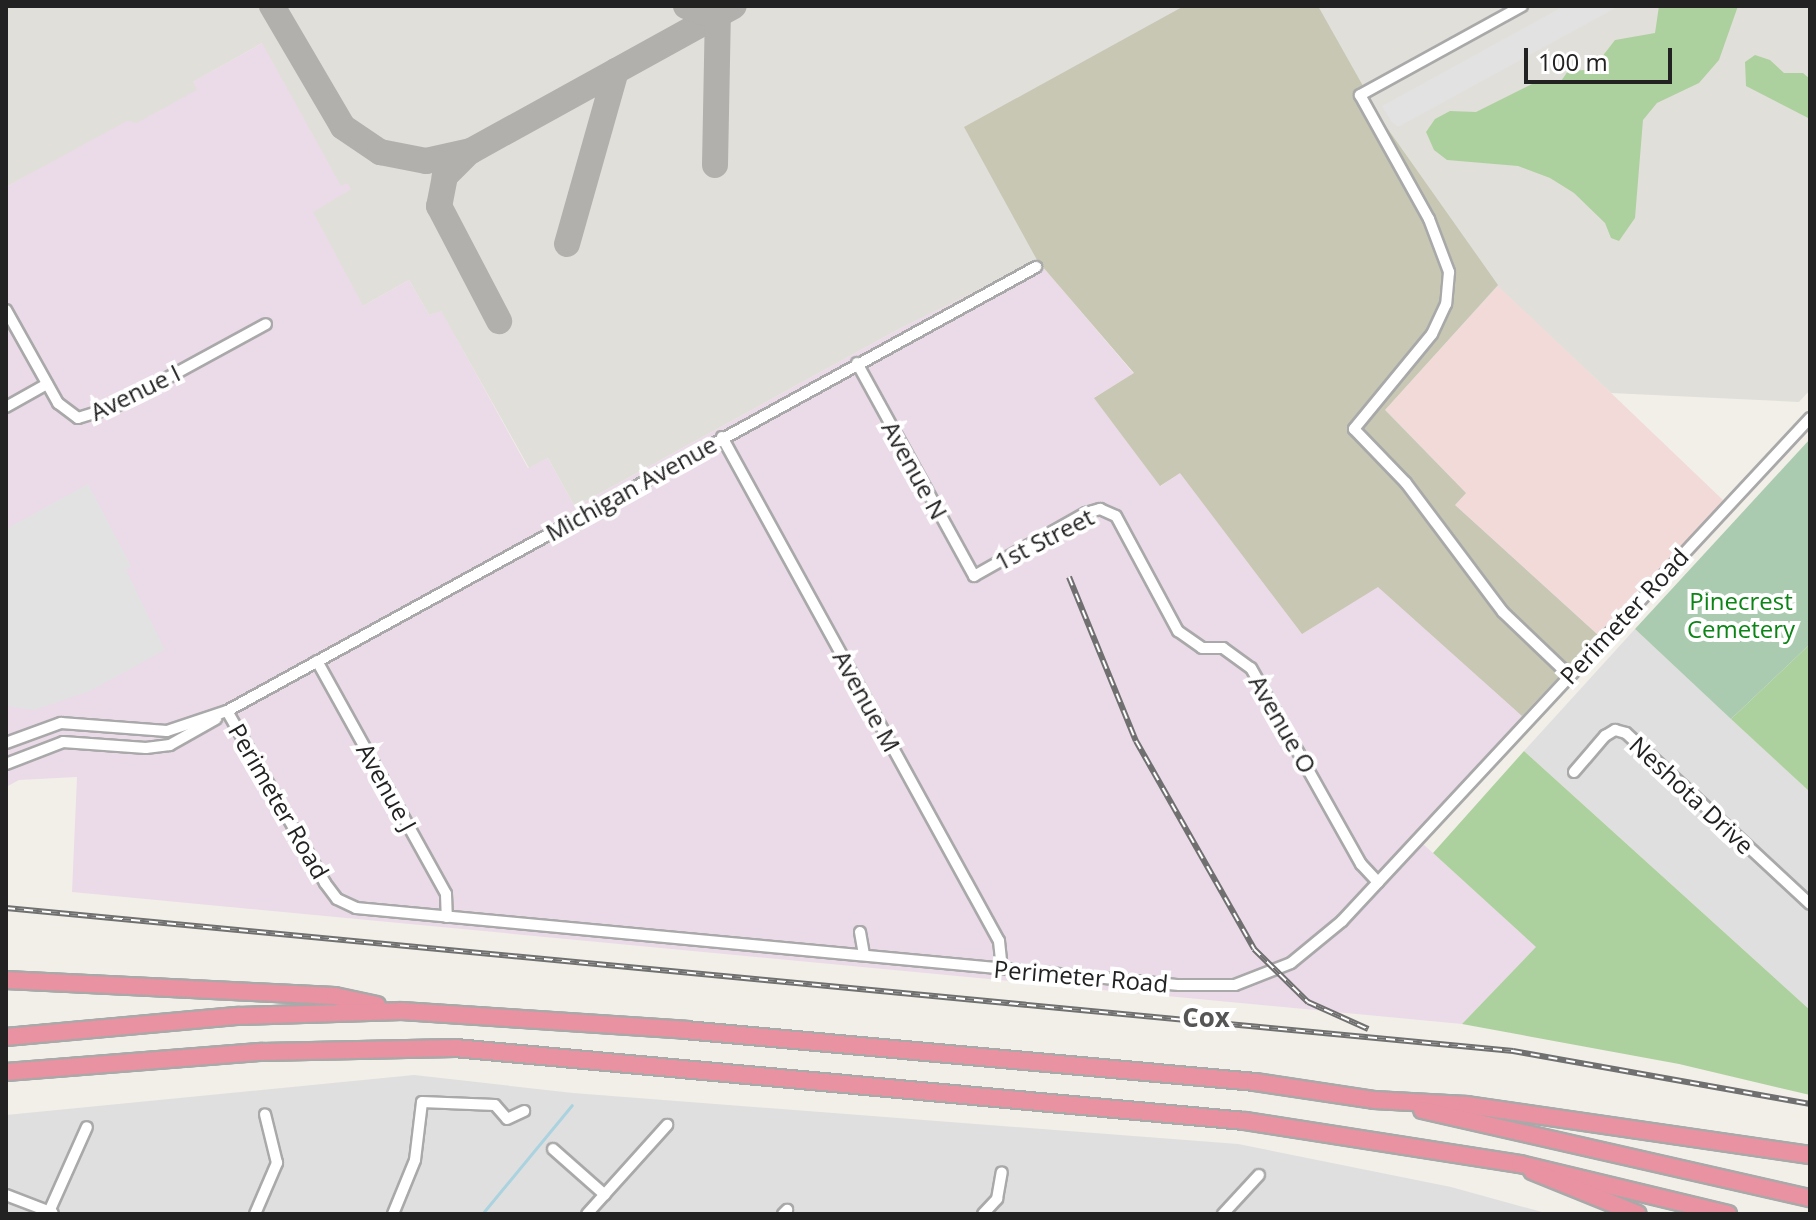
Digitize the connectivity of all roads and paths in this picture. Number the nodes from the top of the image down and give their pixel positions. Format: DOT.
graph roads {
  1 [pos="1522,6"];
  2 [pos="1036,267"];
  3 [pos="6,310"];
  4 [pos="266,324"];
  5 [pos="857,363"];
  6 [pos="47,384"];
  7 [pos="6,407"];
  8 [pos="1810,418"];
  9 [pos="722,437"];
  10 [pos="1116,516"];
  11 [pos="974,576"];
  12 [pos="317,661"];
  13 [pos="1569,675"];
  14 [pos="227,711"];
  15 [pos="6,743"];
  16 [pos="6,764"];
  17 [pos="1574,772"];
  18 [pos="1378,882"];
  19 [pos="1810,904"];
  20 [pos="447,917"];
  21 [pos="860,932"];
  22 [pos="864,955"];
  23 [pos="1002,968"];
  24 [pos="6,980"];
  25 [pos="402,1011"];
  26 [pos="6,1037"];
  27 [pos="6,1072"];
  28 [pos="1374,1100"];
  29 [pos="524,1111"];
  30 [pos="265,1114"];
  31 [pos="667,1125"];
  32 [pos="87,1127"];
  33 [pos="553,1149"];
  34 [pos="1810,1155"];
  35 [pos="1520,1164"];
  36 [pos="1002,1172"];
  37 [pos="1259,1175"];
  38 [pos="6,1195"];
  39 [pos="605,1195"];
  40 [pos="1810,1198"];
  41 [pos="51,1213"];
  42 [pos="1225,1213"];
  43 [pos="255,1214"];
  44 [pos="393,1214"];
  45 [pos="587,1214"];
  46 [pos="983,1214"];
  47 [pos="1638,1214"];
  48 [pos="1728,1214"];
  1 -- 13 [label="street"];
  2 -- 5 [label="street, Michigan Avenue"];
  3 -- 6 [label="street, Avenue I"];
  4 -- 6 [label="street, Avenue I"];
  5 -- 9 [label="street, Michigan Avenue"];
  5 -- 11 [label="street, Avenue N"];
  6 -- 7 [label="street"];
  8 -- 13 [label="street, Perimeter Road"];
  9 -- 12 [label="street, Michigan Avenue"];
  9 -- 23 [label="street, Avenue M"];
  10 -- 11 [label="street, 1st Street"];
  10 -- 18 [label="street, Avenue O"];
  12 -- 14 [label="street, Michigan Avenue"];
  12 -- 20 [label="street, Avenue J"];
  13 -- 18 [label="street, Perimeter Road"];
  14 -- 15 [label="street, Michigan Avenue"];
  14 -- 16 [label="street, Michigan Avenue"];
  14 -- 20 [label="street, Perimeter Road"];
  17 -- 19 [label="street, Neshota Drive"];
  18 -- 23 [label="street, Perimeter Road"];
  20 -- 22 [label="street, Perimeter Road"];
  21 -- 22 [label="street"];
  22 -- 23 [label="street, Perimeter Road"];
  24 -- 25 [label="highway"];
  25 -- 26 [label="highway"];
  25 -- 28 [label="highway"];
  27 -- 35 [label="highway"];
  28 -- 34 [label="highway"];
  28 -- 40 [label="highway"];
  29 -- 44 [label="street"];
  30 -- 43 [label="street"];
  31 -- 39 [label="street"];
  32 -- 41 [label="street"];
  33 -- 39 [label="street"];
  35 -- 47 [label="highway"];
  35 -- 48 [label="highway"];
  36 -- 46 [label="street"];
  37 -- 42 [label="street"];
  38 -- 41 [label="street"];
  39 -- 45 [label="street"];
}
